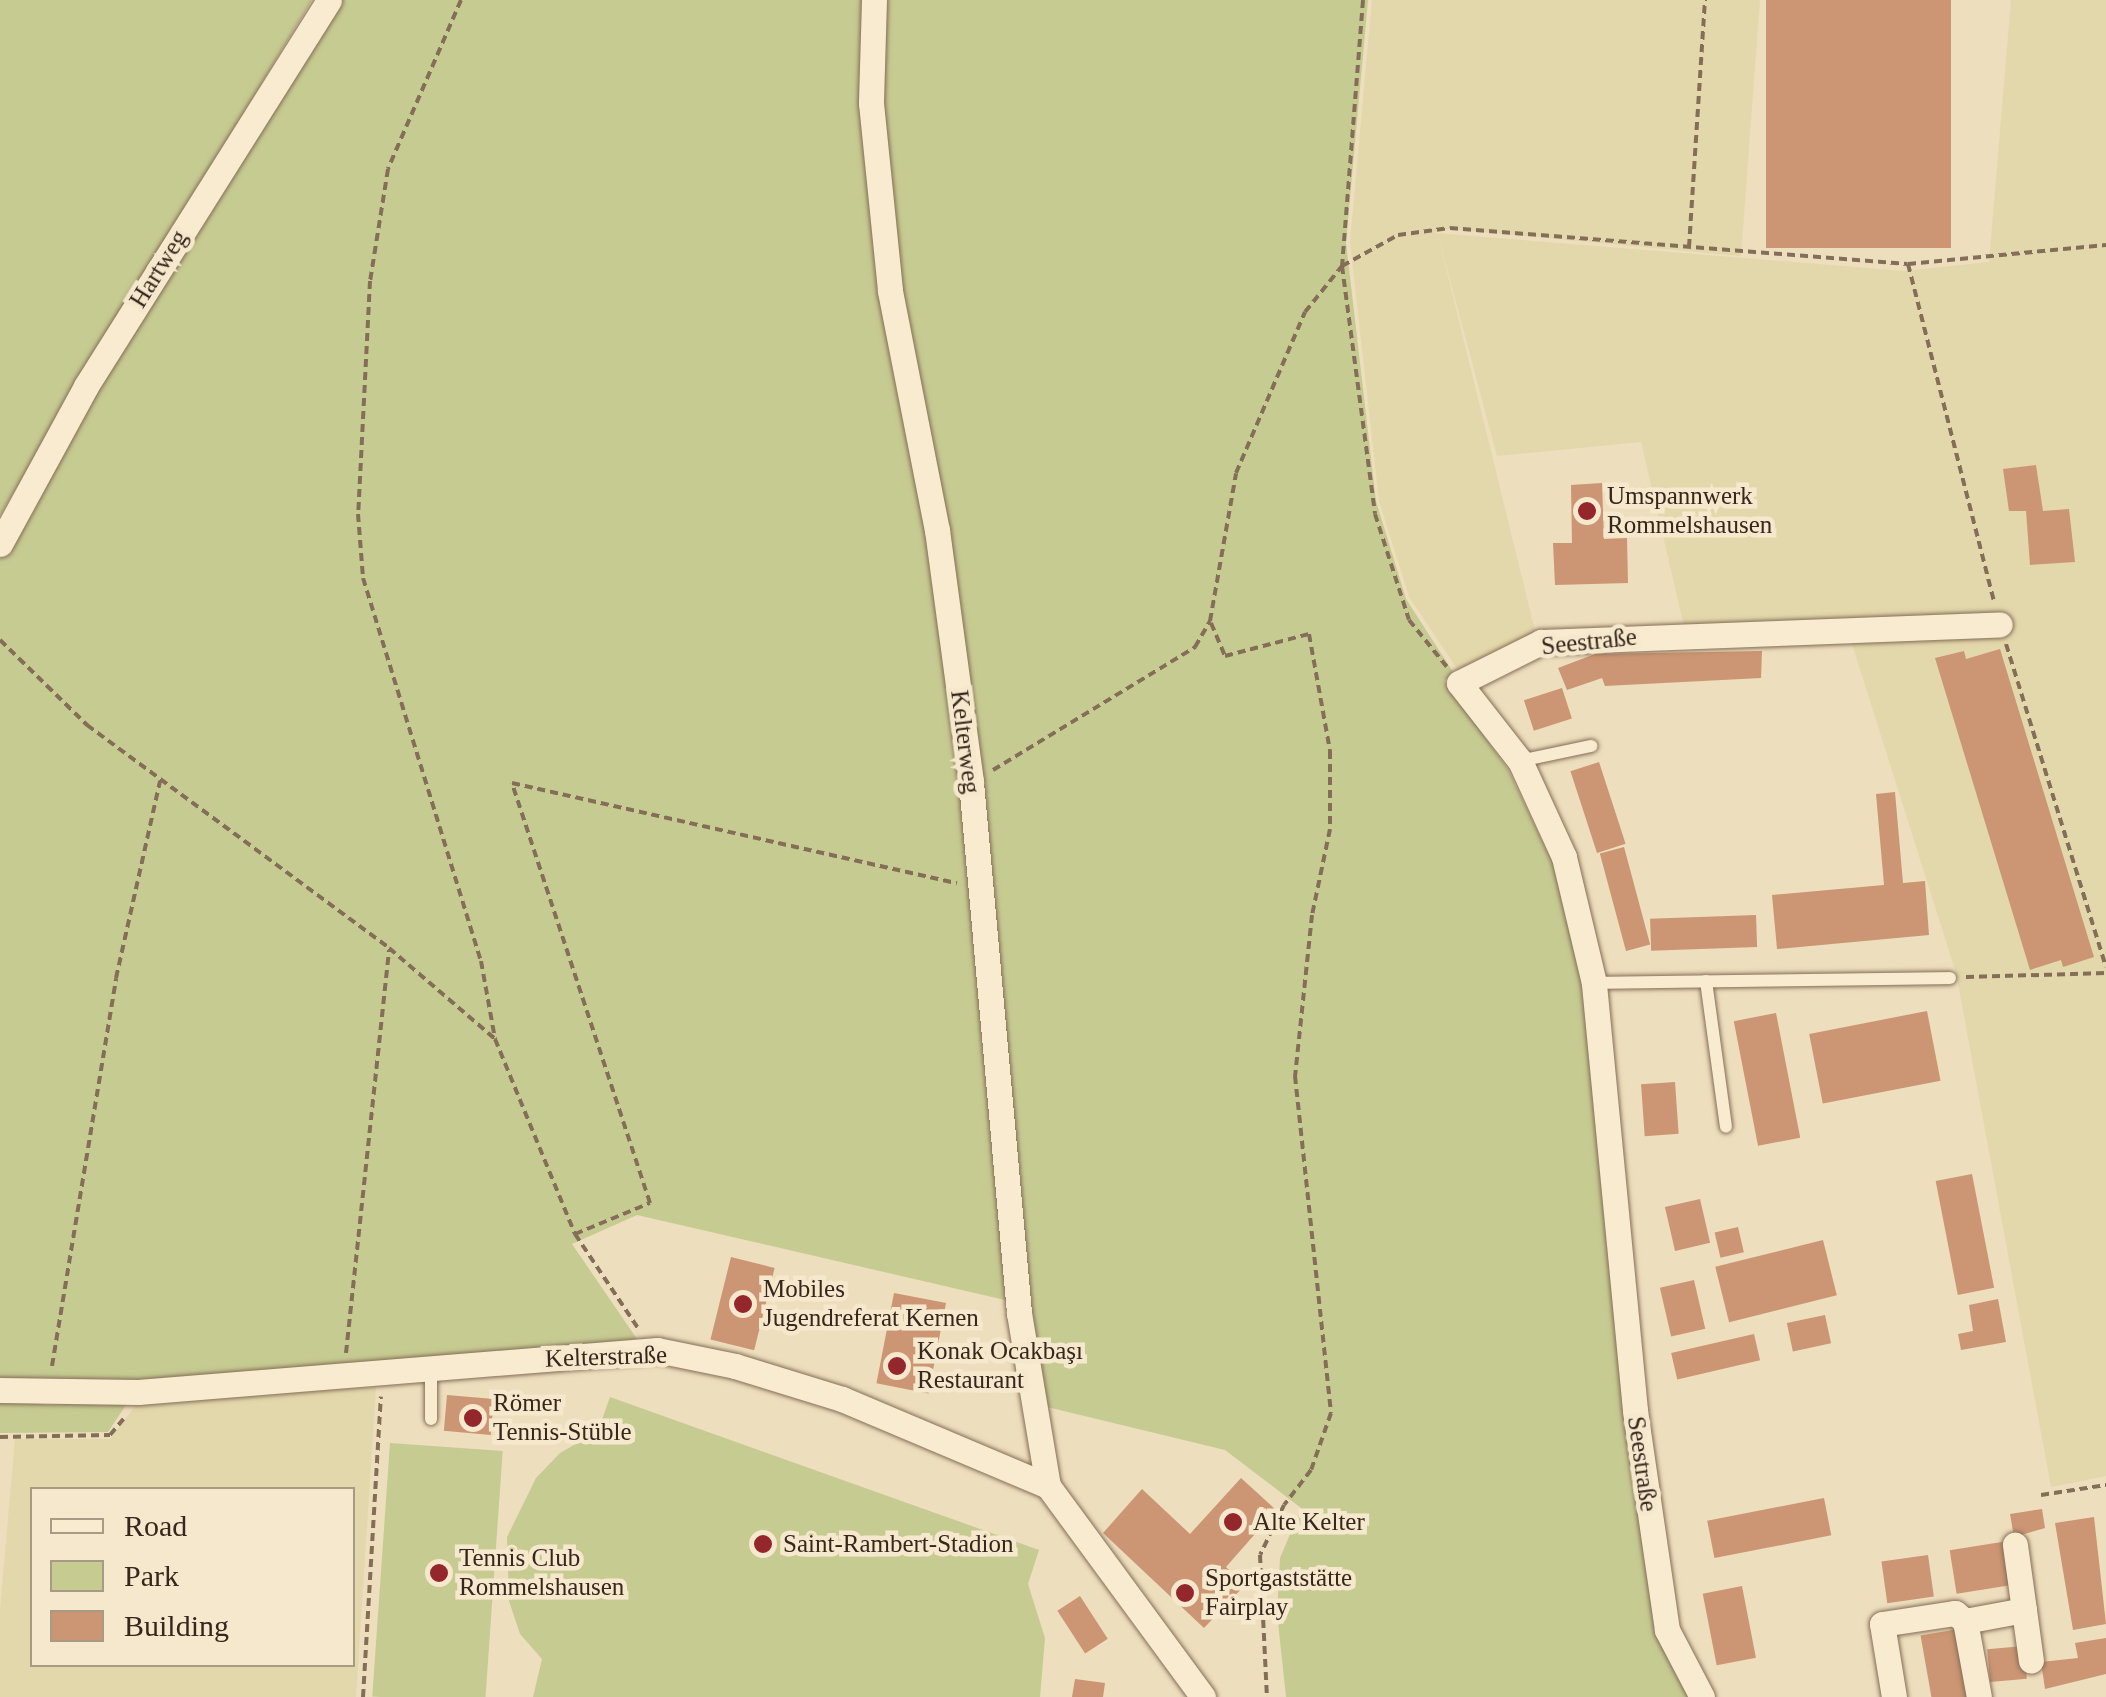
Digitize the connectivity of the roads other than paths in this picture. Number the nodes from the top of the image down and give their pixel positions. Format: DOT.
graph roads {
  1 [pos="329,0"];
  2 [pos="874,0"];
  3 [pos="0,544"];
  4 [pos="2000,624"];
  5 [pos="1591,746"];
  6 [pos="1520,761"];
  7 [pos="1950,978"];
  8 [pos="1706,981"];
  9 [pos="1594,983"];
  10 [pos="1726,1127"];
  11 [pos="431,1367"];
  12 [pos="0,1390"];
  13 [pos="431,1419"];
  14 [pos="1048,1486"];
  15 [pos="2014,1545"];
  16 [pos="2024,1610"];
  17 [pos="1965,1621"];
  18 [pos="2030,1661"];
  19 [pos="1700,1690"];
  20 [pos="1203,1697"];
  21 [pos="1894,1697"];
  22 [pos="1978,1697"];
  1 -- 3 [label="street, Hartweg"];
  2 -- 14 [label="street, Kelterweg"];
  4 -- 6 [label="street, Seestraße"];
  5 -- 6 [label="lane"];
  6 -- 9 [label="street, Seestraße"];
  7 -- 8 [label="lane"];
  8 -- 9 [label="lane"];
  8 -- 10 [label="lane"];
  9 -- 19 [label="street, Seestraße"];
  11 -- 12 [label="street, Kelterstraße"];
  11 -- 13 [label="lane"];
  11 -- 14 [label="street, Kelterstraße"];
  14 -- 20 [label="street"];
  15 -- 16 [label="street"];
  16 -- 17 [label="street"];
  16 -- 18 [label="street"];
  17 -- 21 [label="street"];
  17 -- 22 [label="street"];
}
